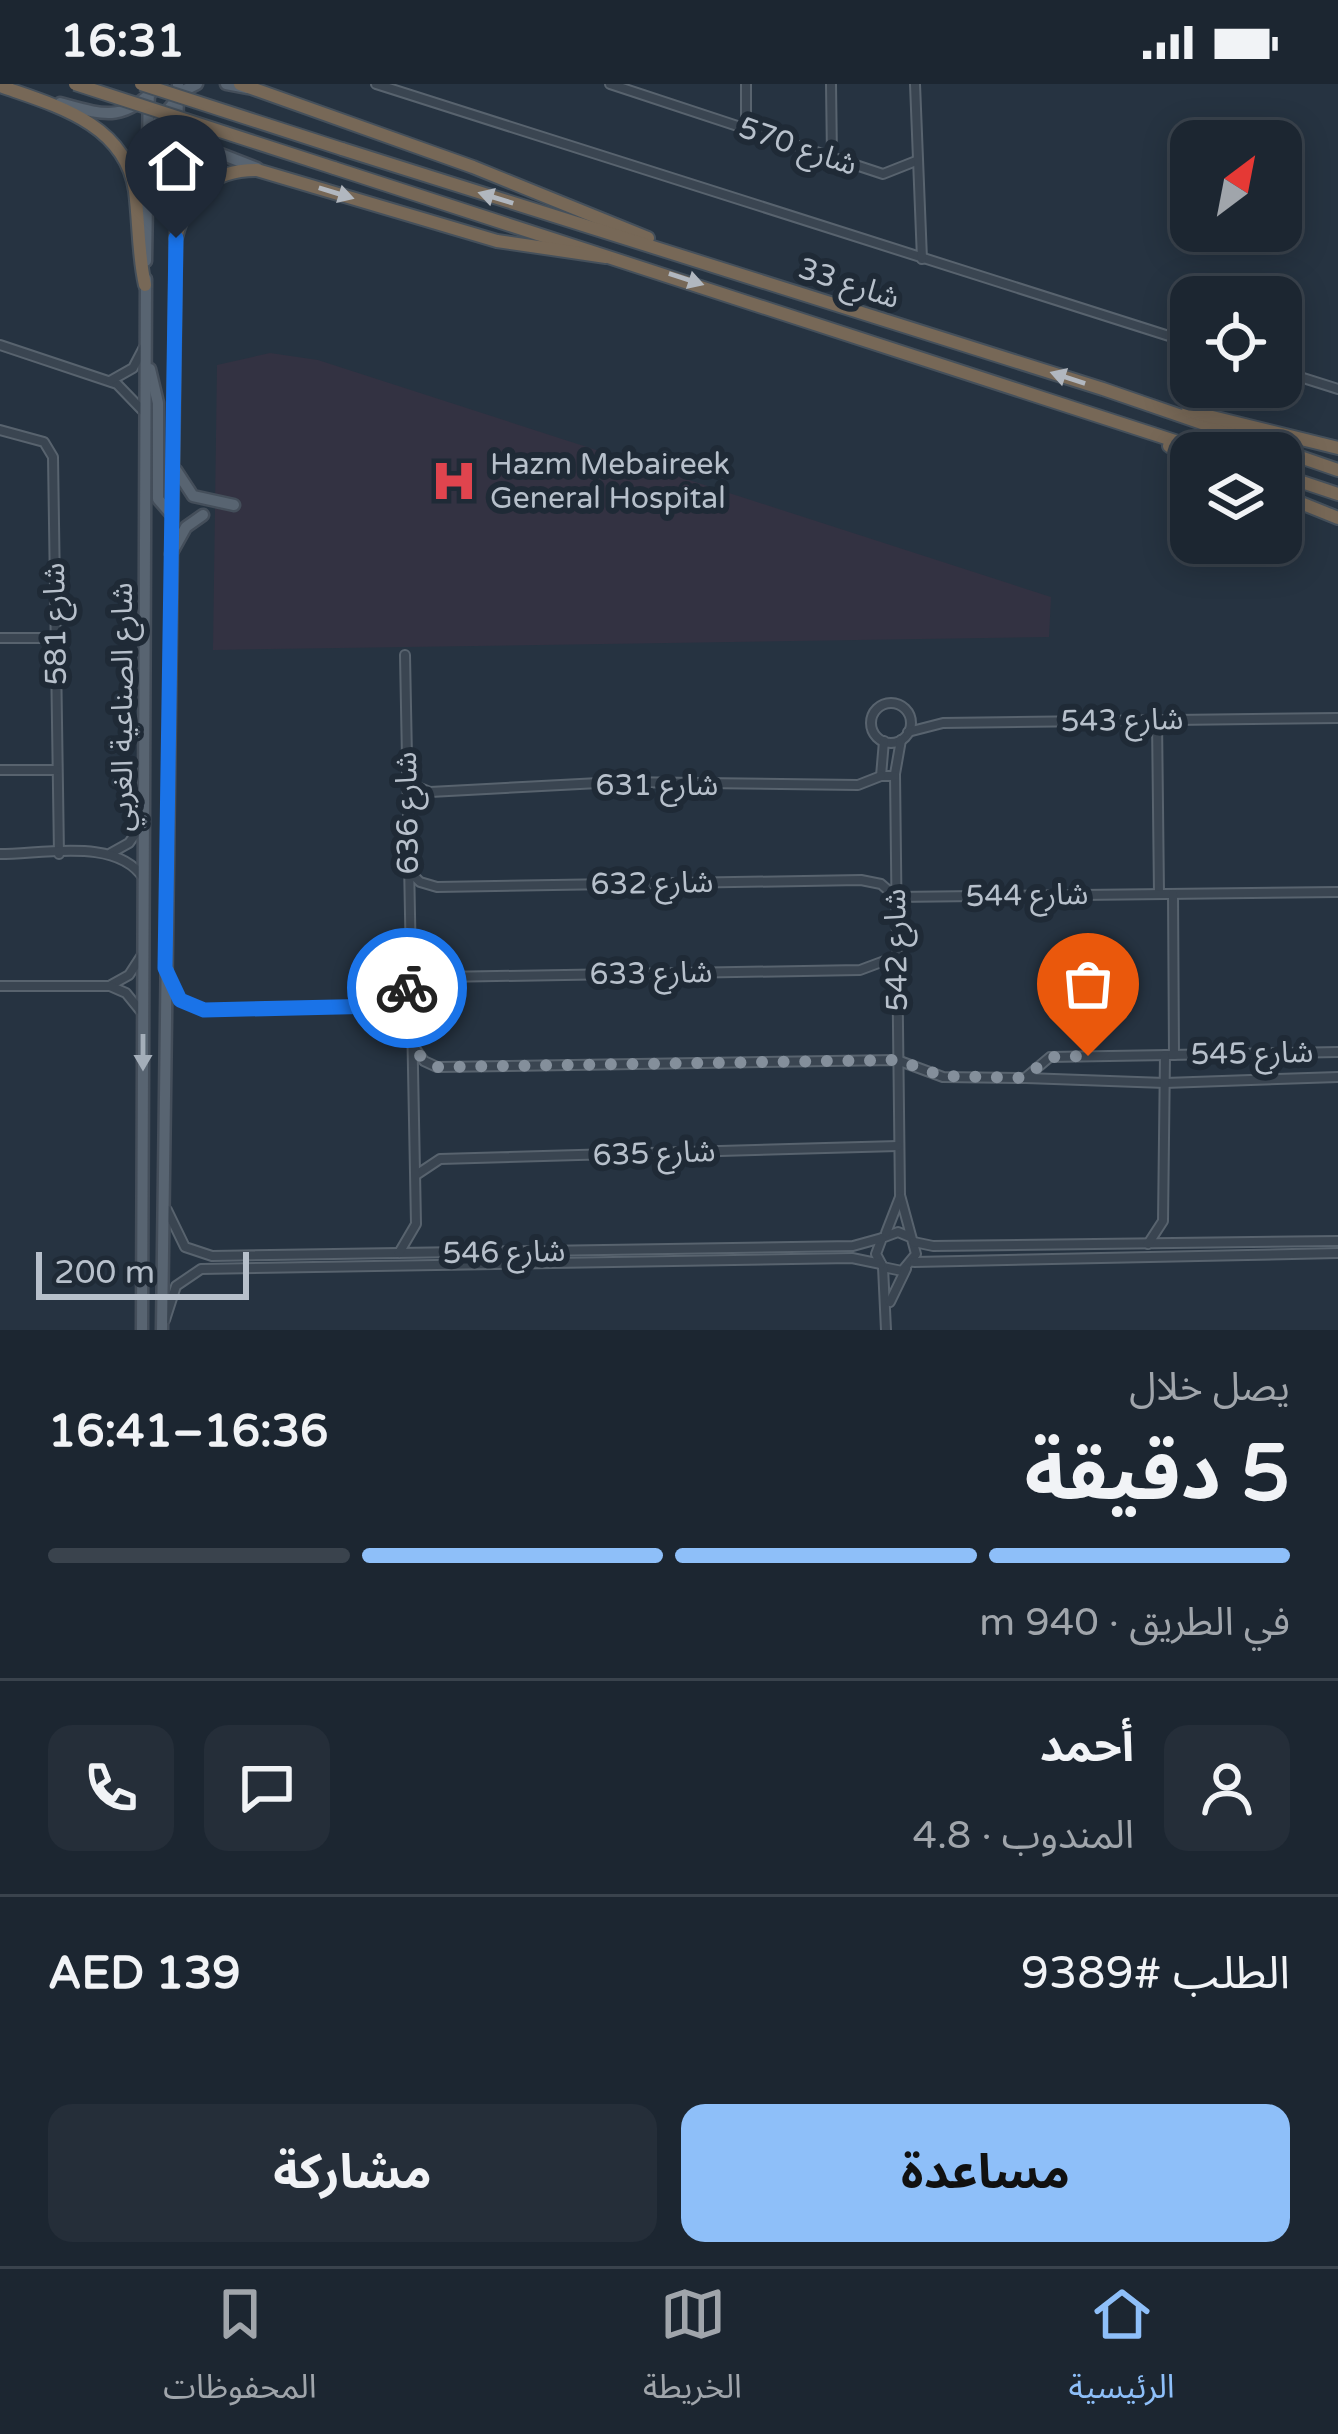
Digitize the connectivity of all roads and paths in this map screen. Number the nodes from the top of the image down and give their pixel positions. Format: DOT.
graph roads {
  1 [pos="75,84"];
  2 [pos="178,84"];
  3 [pos="197,84"];
  4 [pos="226,84"];
  5 [pos="376,84"];
  6 [pos="610,84"];
  7 [pos="659,84"];
  8 [pos="746,84"];
  9 [pos="831,84"];
  10 [pos="915,84"];
  11 [pos="151,86"];
  12 [pos="245,86"];
  13 [pos="5,88"];
  14 [pos="659,99"];
  15 [pos="177,105"];
  16 [pos="161,116"];
  17 [pos="746,128"];
  18 [pos="177,130"];
  19 [pos="147,134"];
  20 [pos="832,157"];
  21 [pos="916,161"];
  22 [pos="274,174"];
  23 [pos="176,238"];
  24 [pos="675,253"];
  25 [pos="624,258"];
  26 [pos="922,259"];
  27 [pos="146,285"];
  28 [pos="1170,336"];
  29 [pos="146,340"];
  30 [pos="0,345"];
  31 [pos="146,357"];
  32 [pos="1338,377"];
  33 [pos="1302,378"];
  34 [pos="109,381"];
  35 [pos="1334,388"];
  36 [pos="1135,399"];
  37 [pos="147,419"];
  38 [pos="1124,424"];
  39 [pos="0,430"];
  40 [pos="1170,439"];
  41 [pos="1170,446"];
  42 [pos="1338,448"];
  43 [pos="173,461"];
  44 [pos="1338,470"];
  45 [pos="1302,482"];
  46 [pos="1338,494"];
  47 [pos="1302,503"];
  48 [pos="234,505"];
  49 [pos="168,509"];
  50 [pos="146,510"];
  51 [pos="203,515"];
  52 [pos="1338,518"];
  53 [pos="170,556"];
  54 [pos="0,638"];
  55 [pos="56,638"];
  56 [pos="405,655"];
  57 [pos="1338,718"];
  58 [pos="1156,720"];
  59 [pos="905,736"];
  60 [pos="884,741"];
  61 [pos="0,770"];
  62 [pos="57,770"];
  63 [pos="406,771"];
  64 [pos="881,776"];
  65 [pos="895,776"];
  66 [pos="430,792"];
  67 [pos="145,816"];
  68 [pos="407,821"];
  69 [pos="110,853"];
  70 [pos="0,854"];
  71 [pos="59,854"];
  72 [pos="408,870"];
  73 [pos="145,881"];
  74 [pos="1338,892"];
  75 [pos="1173,893"];
  76 [pos="1159,894"];
  77 [pos="896,897"];
  78 [pos="145,948"];
  79 [pos="897,956"];
  80 [pos="165,968"];
  81 [pos="410,980"];
  82 [pos="0,986"];
  83 [pos="110,986"];
  84 [pos="410,997"];
  85 [pos="143,1014"];
  86 [pos="412,1044"];
  87 [pos="1338,1052"];
  88 [pos="1169,1055"];
  89 [pos="897,1060"];
  90 [pos="1338,1077"];
  91 [pos="1024,1078"];
  92 [pos="1165,1083"];
  93 [pos="899,1146"];
  94 [pos="415,1177"];
  95 [pos="163,1195"];
  96 [pos="900,1196"];
  97 [pos="1163,1221"];
  98 [pos="883,1237"];
  99 [pos="911,1239"];
  100 [pos="1338,1241"];
  101 [pos="1179,1243"];
  102 [pos="1148,1244"];
  103 [pos="1338,1252"];
  104 [pos="398,1253"];
  105 [pos="882,1265"];
  106 [pos="910,1265"];
  107 [pos="888,1309"];
  108 [pos="162,1329"];
  109 [pos="142,1330"];
  110 [pos="886,1330"];
  1 -- 25 [label="highway, شارع 33, bridge"];
  2 -- 15 [label="main road, شارع الصناعية الغربي"];
  3 -- 15 [label="main road"];
  4 -- 12 [label="main road"];
  5 -- 26 [label="street"];
  6 -- 14 [label="street, شارع 570"];
  7 -- 14 [label="street"];
  8 -- 17 [label="street"];
  9 -- 20 [label="street"];
  10 -- 21 [label="street"];
  11 -- 13 [label="main road"];
  11 -- 15 [label="main road"];
  11 -- 16 [label="main road"];
  11 -- 19 [label="main road, شارع الصناعية الغربي"];
  24 -- 11 [label="highway, شارع 33, one-way, bridge"];
  12 -- 24 [label="highway"];
  13 -- 27 [label="highway"];
  14 -- 17 [label="street, شارع 570"];
  15 -- 16 [label="main road"];
  15 -- 18 [label="main road, شارع الصناعية الغربي"];
  15 -- 22 [label="main road"];
  16 -- 18 [label="main road"];
  16 -- 19 [label="main road"];
  17 -- 20 [label="street, شارع 570"];
  18 -- 23 [label="main road, شارع الصناعية الغربي"];
  19 -- 27 [label="main road, شارع الصناعية الغربي"];
  20 -- 21 [label="street, شارع 570"];
  21 -- 26 [label="street"];
  22 -- 23 [label="highway"];
  22 -- 25 [label="highway, one-way"];
  23 -- 43 [label="main road, شارع الصناعية الغربي"];
  36 -- 24 [label="highway, شارع 33, one-way"];
  25 -- 38 [label="highway, شارع 33, one-way"];
  26 -- 28 [label="street"];
  27 -- 29 [label="main road, شارع الصناعية الغربي"];
  29 -- 31 [label="main road, شارع الصناعية الغربي"];
  29 -- 34 [label="street"];
  30 -- 34 [label="street"];
  31 -- 37 [label="main road, شارع الصناعية الغربي"];
  31 -- 49 [label="main road"];
  32 -- 35 [label="street"];
  33 -- 35 [label="street"];
  34 -- 37 [label="street"];
  36 -- 42 [label="highway"];
  36 -- 44 [label="highway, شارع 33"];
  37 -- 50 [label="main road, شارع الصناعية الغربي"];
  38 -- 40 [label="highway, شارع 33"];
  38 -- 41 [label="highway"];
  39 -- 55 [label="street, شارع 581"];
  43 -- 48 [label="main road"];
  43 -- 49 [label="main road, شارع الصناعية الغربي"];
  45 -- 46 [label="highway"];
  47 -- 52 [label="highway"];
  49 -- 50 [label="main road"];
  49 -- 53 [label="main road, شارع الصناعية الغربي"];
  50 -- 67 [label="main road, شارع الصناعية الغربي"];
  51 -- 53 [label="main road"];
  53 -- 80 [label="main road, شارع الصناعية الغربي"];
  54 -- 55 [label="street"];
  55 -- 62 [label="street, شارع 581"];
  56 -- 63 [label="street, شارع 636"];
  57 -- 58 [label="street, شارع 543"];
  58 -- 59 [label="street, شارع 543"];
  58 -- 76 [label="street"];
  59 -- 60 [label="street"];
  59 -- 60 [label="street"];
  59 -- 65 [label="street, شارع 542"];
  60 -- 64 [label="street"];
  61 -- 62 [label="street"];
  62 -- 71 [label="street, شارع 581"];
  63 -- 66 [label="street"];
  63 -- 68 [label="street, شارع 636"];
  64 -- 65 [label="street"];
  64 -- 66 [label="street, شارع 631"];
  65 -- 77 [label="street, شارع 542"];
  66 -- 68 [label="street"];
  67 -- 69 [label="street"];
  67 -- 73 [label="main road, شارع الصناعية الغربي"];
  68 -- 72 [label="street, شارع 636"];
  69 -- 71 [label="street"];
  69 -- 73 [label="street"];
  70 -- 71 [label="street"];
  72 -- 77 [label="street, شارع 632"];
  72 -- 81 [label="street, شارع 636"];
  73 -- 78 [label="main road, شارع الصناعية الغربي"];
  74 -- 75 [label="street, شارع 544"];
  75 -- 76 [label="street, شارع 544"];
  75 -- 88 [label="street"];
  76 -- 77 [label="street, شارع 544"];
  77 -- 79 [label="street, شارع 542"];
  78 -- 83 [label="street"];
  78 -- 85 [label="main road, شارع الصناعية الغربي"];
  79 -- 84 [label="street, شارع 633"];
  79 -- 89 [label="street, شارع 542"];
  80 -- 81 [label="street"];
  80 -- 95 [label="main road, شارع الصناعية الغربي"];
  81 -- 84 [label="street, شارع 636"];
  82 -- 83 [label="street"];
  83 -- 85 [label="street"];
  84 -- 86 [label="street, شارع 636"];
  85 -- 109 [label="main road, شارع الصناعية الغربي, one-way"];
  86 -- 89 [label="street, شارع 545"];
  86 -- 94 [label="street, شارع 636"];
  87 -- 88 [label="street, شارع 545"];
  88 -- 91 [label="street, شارع 545"];
  88 -- 92 [label="street, شارع 545"];
  89 -- 91 [label="street, شارع 545"];
  89 -- 93 [label="street, شارع 542"];
  90 -- 92 [label="street"];
  91 -- 92 [label="street"];
  92 -- 97 [label="street, شارع 545"];
  93 -- 94 [label="street, شارع 635"];
  93 -- 96 [label="street, شارع 542"];
  94 -- 104 [label="street, شارع 636"];
  95 -- 104 [label="street, شارع 546"];
  95 -- 108 [label="main road, شارع الصناعية الغربي"];
  96 -- 98 [label="street, شارع 542"];
  96 -- 99 [label="street, شارع 542"];
  97 -- 101 [label="street"];
  97 -- 102 [label="street"];
  98 -- 99 [label="street"];
  98 -- 104 [label="street, شارع 546"];
  98 -- 105 [label="street"];
  99 -- 102 [label="street"];
  99 -- 106 [label="street"];
  100 -- 101 [label="street"];
  101 -- 102 [label="street"];
  103 -- 106 [label="street"];
  105 -- 106 [label="street"];
  105 -- 107 [label="street"];
  105 -- 108 [label="street, شارع 546"];
  106 -- 107 [label="street"];
  107 -- 110 [label="street"];
}
